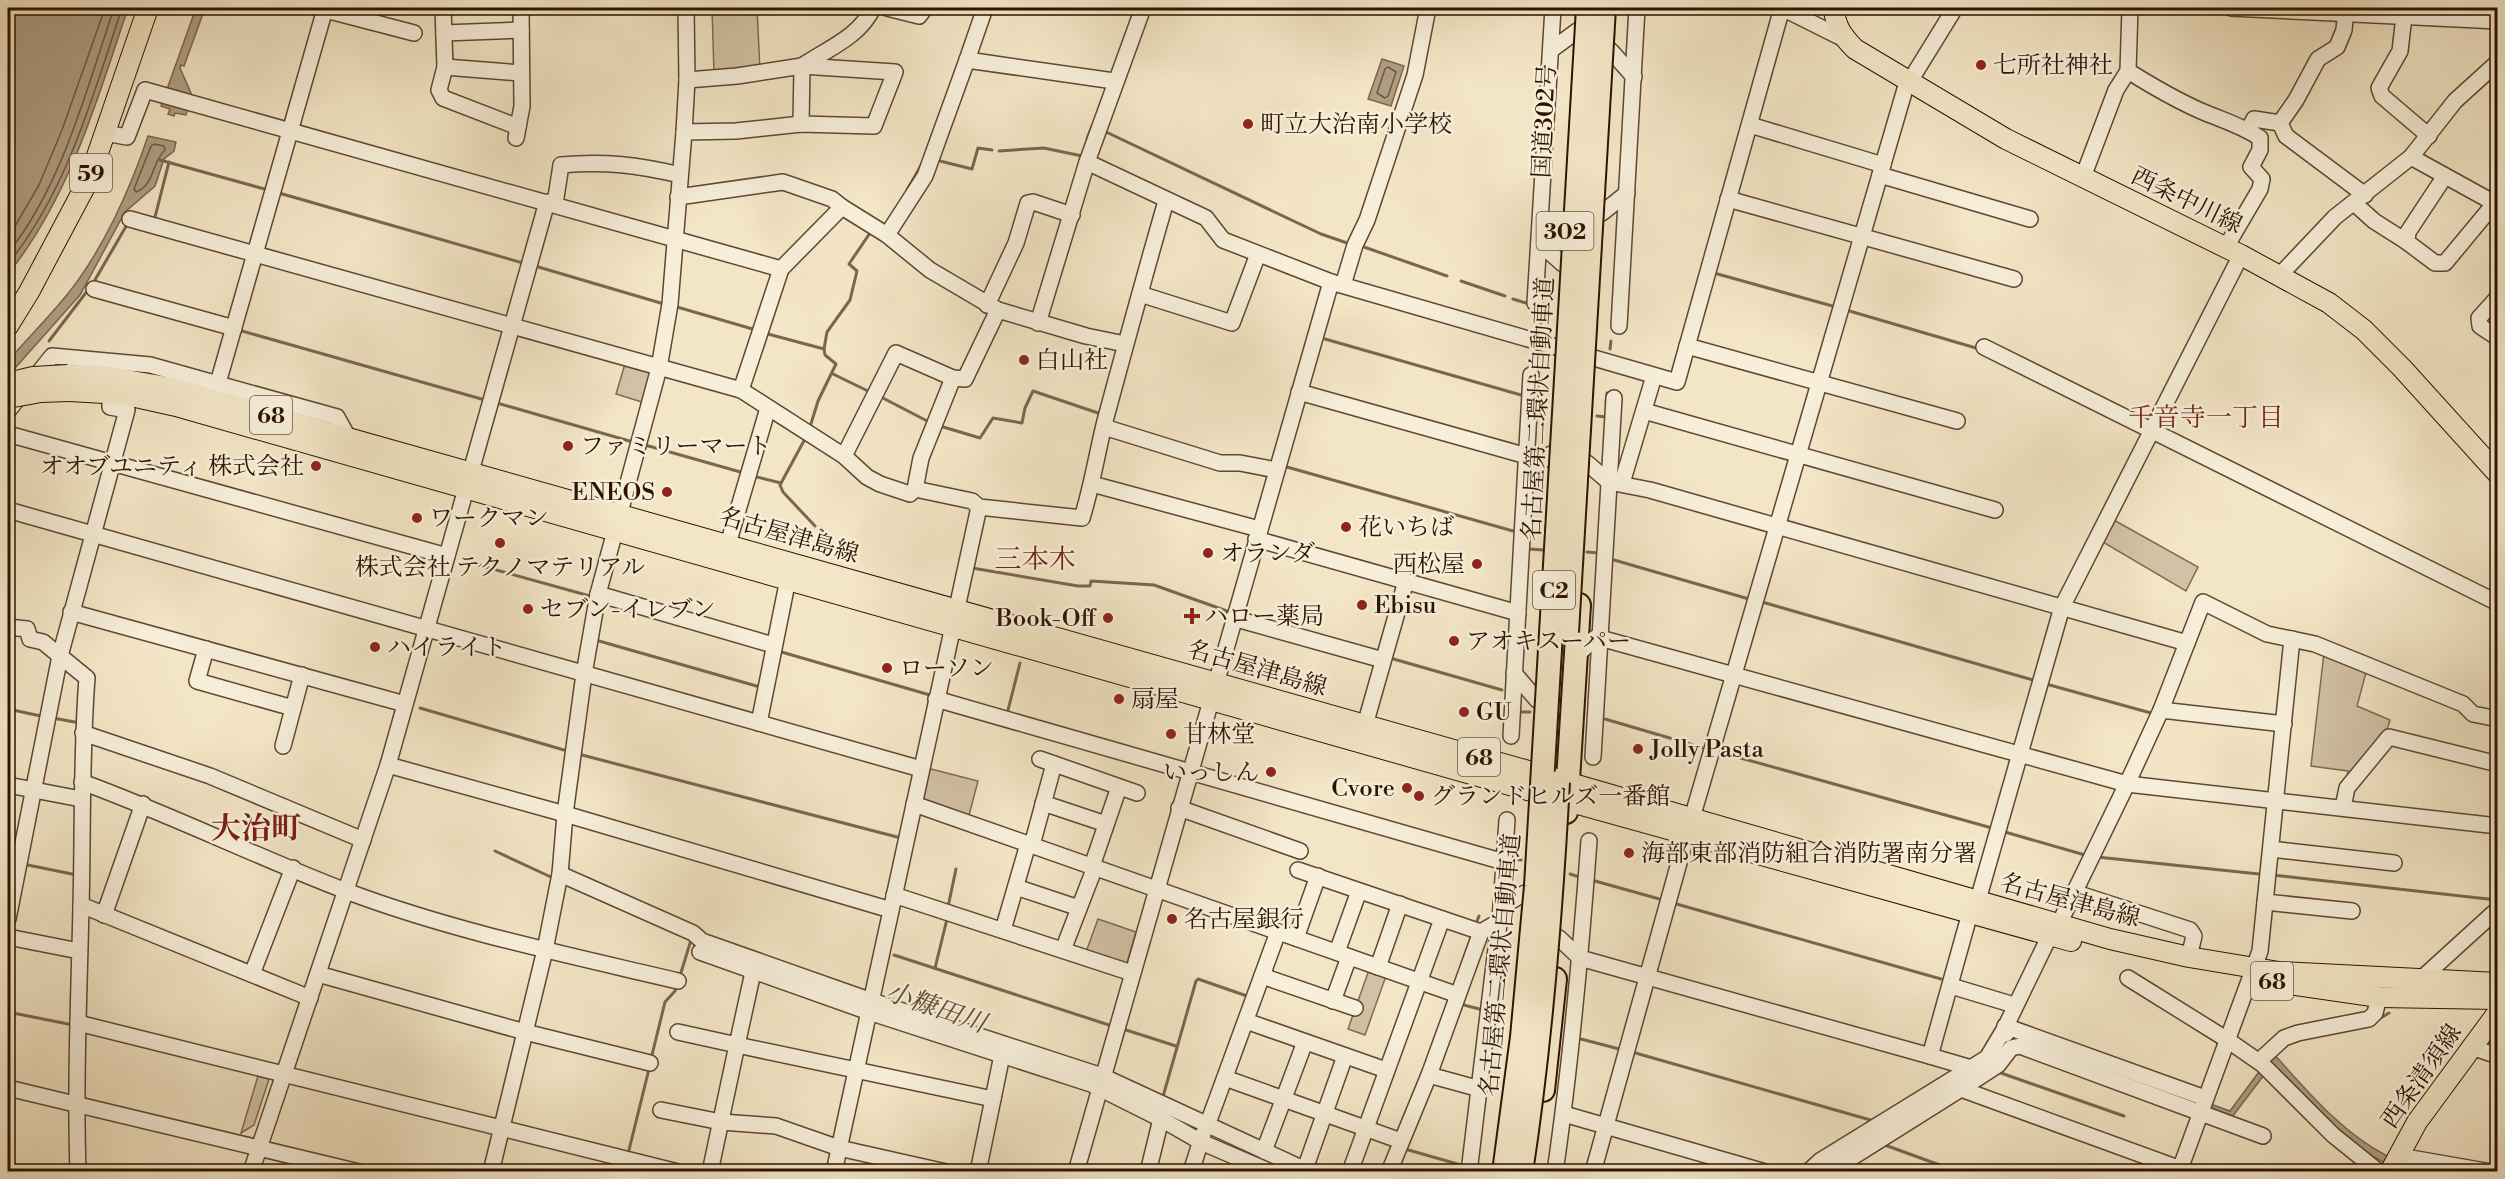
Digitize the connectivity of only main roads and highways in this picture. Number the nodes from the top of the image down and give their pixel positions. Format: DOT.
graph roads {
  1 [pos="148,8"];
  2 [pos="1576,8"];
  3 [pos="1588,8"];
  4 [pos="1604,8"];
  5 [pos="1614,8"];
  6 [pos="1834,8"];
  7 [pos="1577,192"];
  8 [pos="1590,254"];
  9 [pos="8,327"];
  10 [pos="8,383"];
  11 [pos="68,383"];
  12 [pos="8,398"];
  13 [pos="2498,474"];
  14 [pos="469,479"];
  15 [pos="618,522"];
  16 [pos="954,617"];
  17 [pos="1213,691"];
  18 [pos="1532,781"];
  19 [pos="1568,791"];
  20 [pos="2054,930"];
  21 [pos="2251,973"];
  22 [pos="2498,983"];
  23 [pos="2498,999"];
  24 [pos="2498,1012"];
  25 [pos="2391,1164"];
  26 [pos="1494,1172"];
  27 [pos="1504,1172"];
  28 [pos="1521,1172"];
  29 [pos="1532,1172"];
  1 -- 9 [label="main road, 59"];
  2 -- 7 [label="highway, bridge"];
  2 -- 18 [label="highway, 国道302号 / 302"];
  3 -- 7 [label="highway, 名古屋第二環状自動車道 / C2, bridge"];
  4 -- 8 [label="highway, 名古屋第二環状自動車道 / C2, bridge"];
  5 -- 8 [label="highway, bridge"];
  5 -- 19 [label="highway, 302"];
  6 -- 13 [label="main road, 西条中川線"];
  7 -- 27 [label="highway, 名古屋第二環状自動車道 / C2, bridge"];
  8 -- 28 [label="highway, 名古屋第二環状自動車道 / C2, bridge"];
  10 -- 11 [label="main road, 名古屋津島線 / 68, bridge"];
  11 -- 12 [label="main road, 名古屋津島線 / 68, bridge"];
  11 -- 14 [label="main road, 名古屋津島線 / 68"];
  11 -- 14 [label="main road, 名古屋津島線 / 68"];
  14 -- 15 [label="main road, 名古屋津島線 / 68"];
  15 -- 16 [label="main road, 名古屋津島線 / 68"];
  15 -- 16 [label="main road, 名古屋津島線 / 68"];
  16 -- 17 [label="main road, 名古屋津島線 / 68"];
  17 -- 18 [label="main road, 名古屋津島線 / 68"];
  17 -- 18 [label="main road, 名古屋津島線 / 68"];
  18 -- 19 [label="main road, 名古屋津島線 / 68"];
  18 -- 26 [label="highway, 国道302号 / 302"];
  19 -- 20 [label="main road, 名古屋津島線 / 68"];
  19 -- 29 [label="highway, 302"];
  20 -- 21 [label="main road, 名古屋津島線 / 68"];
  20 -- 21 [label="main road, 名古屋津島線 / 68"];
  21 -- 22 [label="main road, 名古屋津島線 / 68"];
  21 -- 23 [label="main road, 名古屋津島線 / 68"];
  24 -- 25 [label="main road, 西条清須線"];
}
